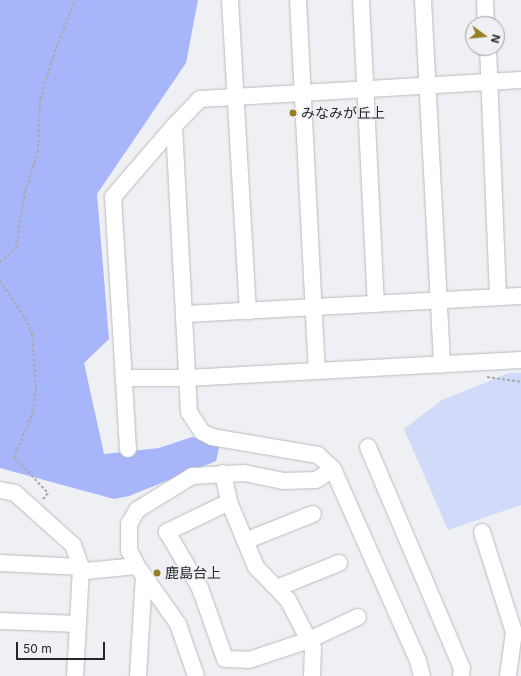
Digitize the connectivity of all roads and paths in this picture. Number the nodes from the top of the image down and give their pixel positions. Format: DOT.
graph roads {
  1 [pos="75,0"];
  2 [pos="230,0"];
  3 [pos="298,0"];
  4 [pos="361,0"];
  5 [pos="423,0"];
  6 [pos="485,0"];
  7 [pos="486,16"];
  8 [pos="488,56"];
  9 [pos="521,80"];
  10 [pos="489,82"];
  11 [pos="428,86"];
  12 [pos="365,89"];
  13 [pos="303,93"];
  14 [pos="235,97"];
  15 [pos="174,126"];
  16 [pos="0,262"];
  17 [pos="0,282"];
  18 [pos="521,296"];
  19 [pos="498,298"];
  20 [pos="437,300"];
  21 [pos="376,304"];
  22 [pos="314,308"];
  23 [pos="248,311"];
  24 [pos="185,314"];
  25 [pos="521,360"];
  26 [pos="442,365"];
  27 [pos="317,371"];
  28 [pos="482,376"];
  29 [pos="125,378"];
  30 [pos="187,378"];
  31 [pos="521,382"];
  32 [pos="368,447"];
  33 [pos="128,450"];
  34 [pos="333,469"];
  35 [pos="224,473"];
  36 [pos="0,490"];
  37 [pos="229,502"];
  38 [pos="40,514"];
  39 [pos="313,514"];
  40 [pos="482,532"];
  41 [pos="245,540"];
  42 [pos="0,563"];
  43 [pos="339,563"];
  44 [pos="81,567"];
  45 [pos="140,571"];
  46 [pos="277,588"];
  47 [pos="358,617"];
  48 [pos="0,621"];
  49 [pos="78,624"];
  50 [pos="309,640"];
  51 [pos="75,676"];
  52 [pos="138,676"];
  53 [pos="196,676"];
  54 [pos="312,676"];
  55 [pos="422,676"];
  56 [pos="462,676"];
  57 [pos="508,676"];
  1 -- 16 [label="path"];
  2 -- 14 [label="street"];
  3 -- 13 [label="street"];
  4 -- 12 [label="street"];
  5 -- 11 [label="street"];
  6 -- 7 [label="street"];
  8 -- 10 [label="street"];
  9 -- 10 [label="street"];
  10 -- 11 [label="street"];
  10 -- 19 [label="street"];
  11 -- 12 [label="street"];
  11 -- 20 [label="street"];
  12 -- 13 [label="street"];
  12 -- 21 [label="street"];
  13 -- 14 [label="street"];
  13 -- 22 [label="street"];
  14 -- 15 [label="street"];
  14 -- 23 [label="street"];
  15 -- 24 [label="street"];
  15 -- 29 [label="street"];
  17 -- 38 [label="path"];
  18 -- 19 [label="street"];
  19 -- 20 [label="street"];
  20 -- 21 [label="street"];
  20 -- 26 [label="street"];
  21 -- 22 [label="street"];
  22 -- 23 [label="street"];
  22 -- 27 [label="street"];
  23 -- 24 [label="street"];
  24 -- 30 [label="street"];
  25 -- 26 [label="street"];
  26 -- 27 [label="street"];
  27 -- 30 [label="street"];
  28 -- 31 [label="path"];
  29 -- 30 [label="street"];
  29 -- 33 [label="street"];
  30 -- 34 [label="street"];
  32 -- 56 [label="street"];
  34 -- 35 [label="street"];
  34 -- 55 [label="street"];
  35 -- 37 [label="street"];
  35 -- 45 [label="street"];
  36 -- 38 [label="street"];
  37 -- 41 [label="street"];
  37 -- 50 [label="street"];
  38 -- 44 [label="street"];
  39 -- 41 [label="street"];
  40 -- 57 [label="street"];
  41 -- 46 [label="street"];
  42 -- 44 [label="street"];
  43 -- 46 [label="street"];
  44 -- 45 [label="street"];
  44 -- 49 [label="street"];
  45 -- 52 [label="street"];
  45 -- 53 [label="street"];
  46 -- 50 [label="street"];
  47 -- 50 [label="street"];
  48 -- 49 [label="street"];
  49 -- 51 [label="street"];
  50 -- 54 [label="street"];
}
